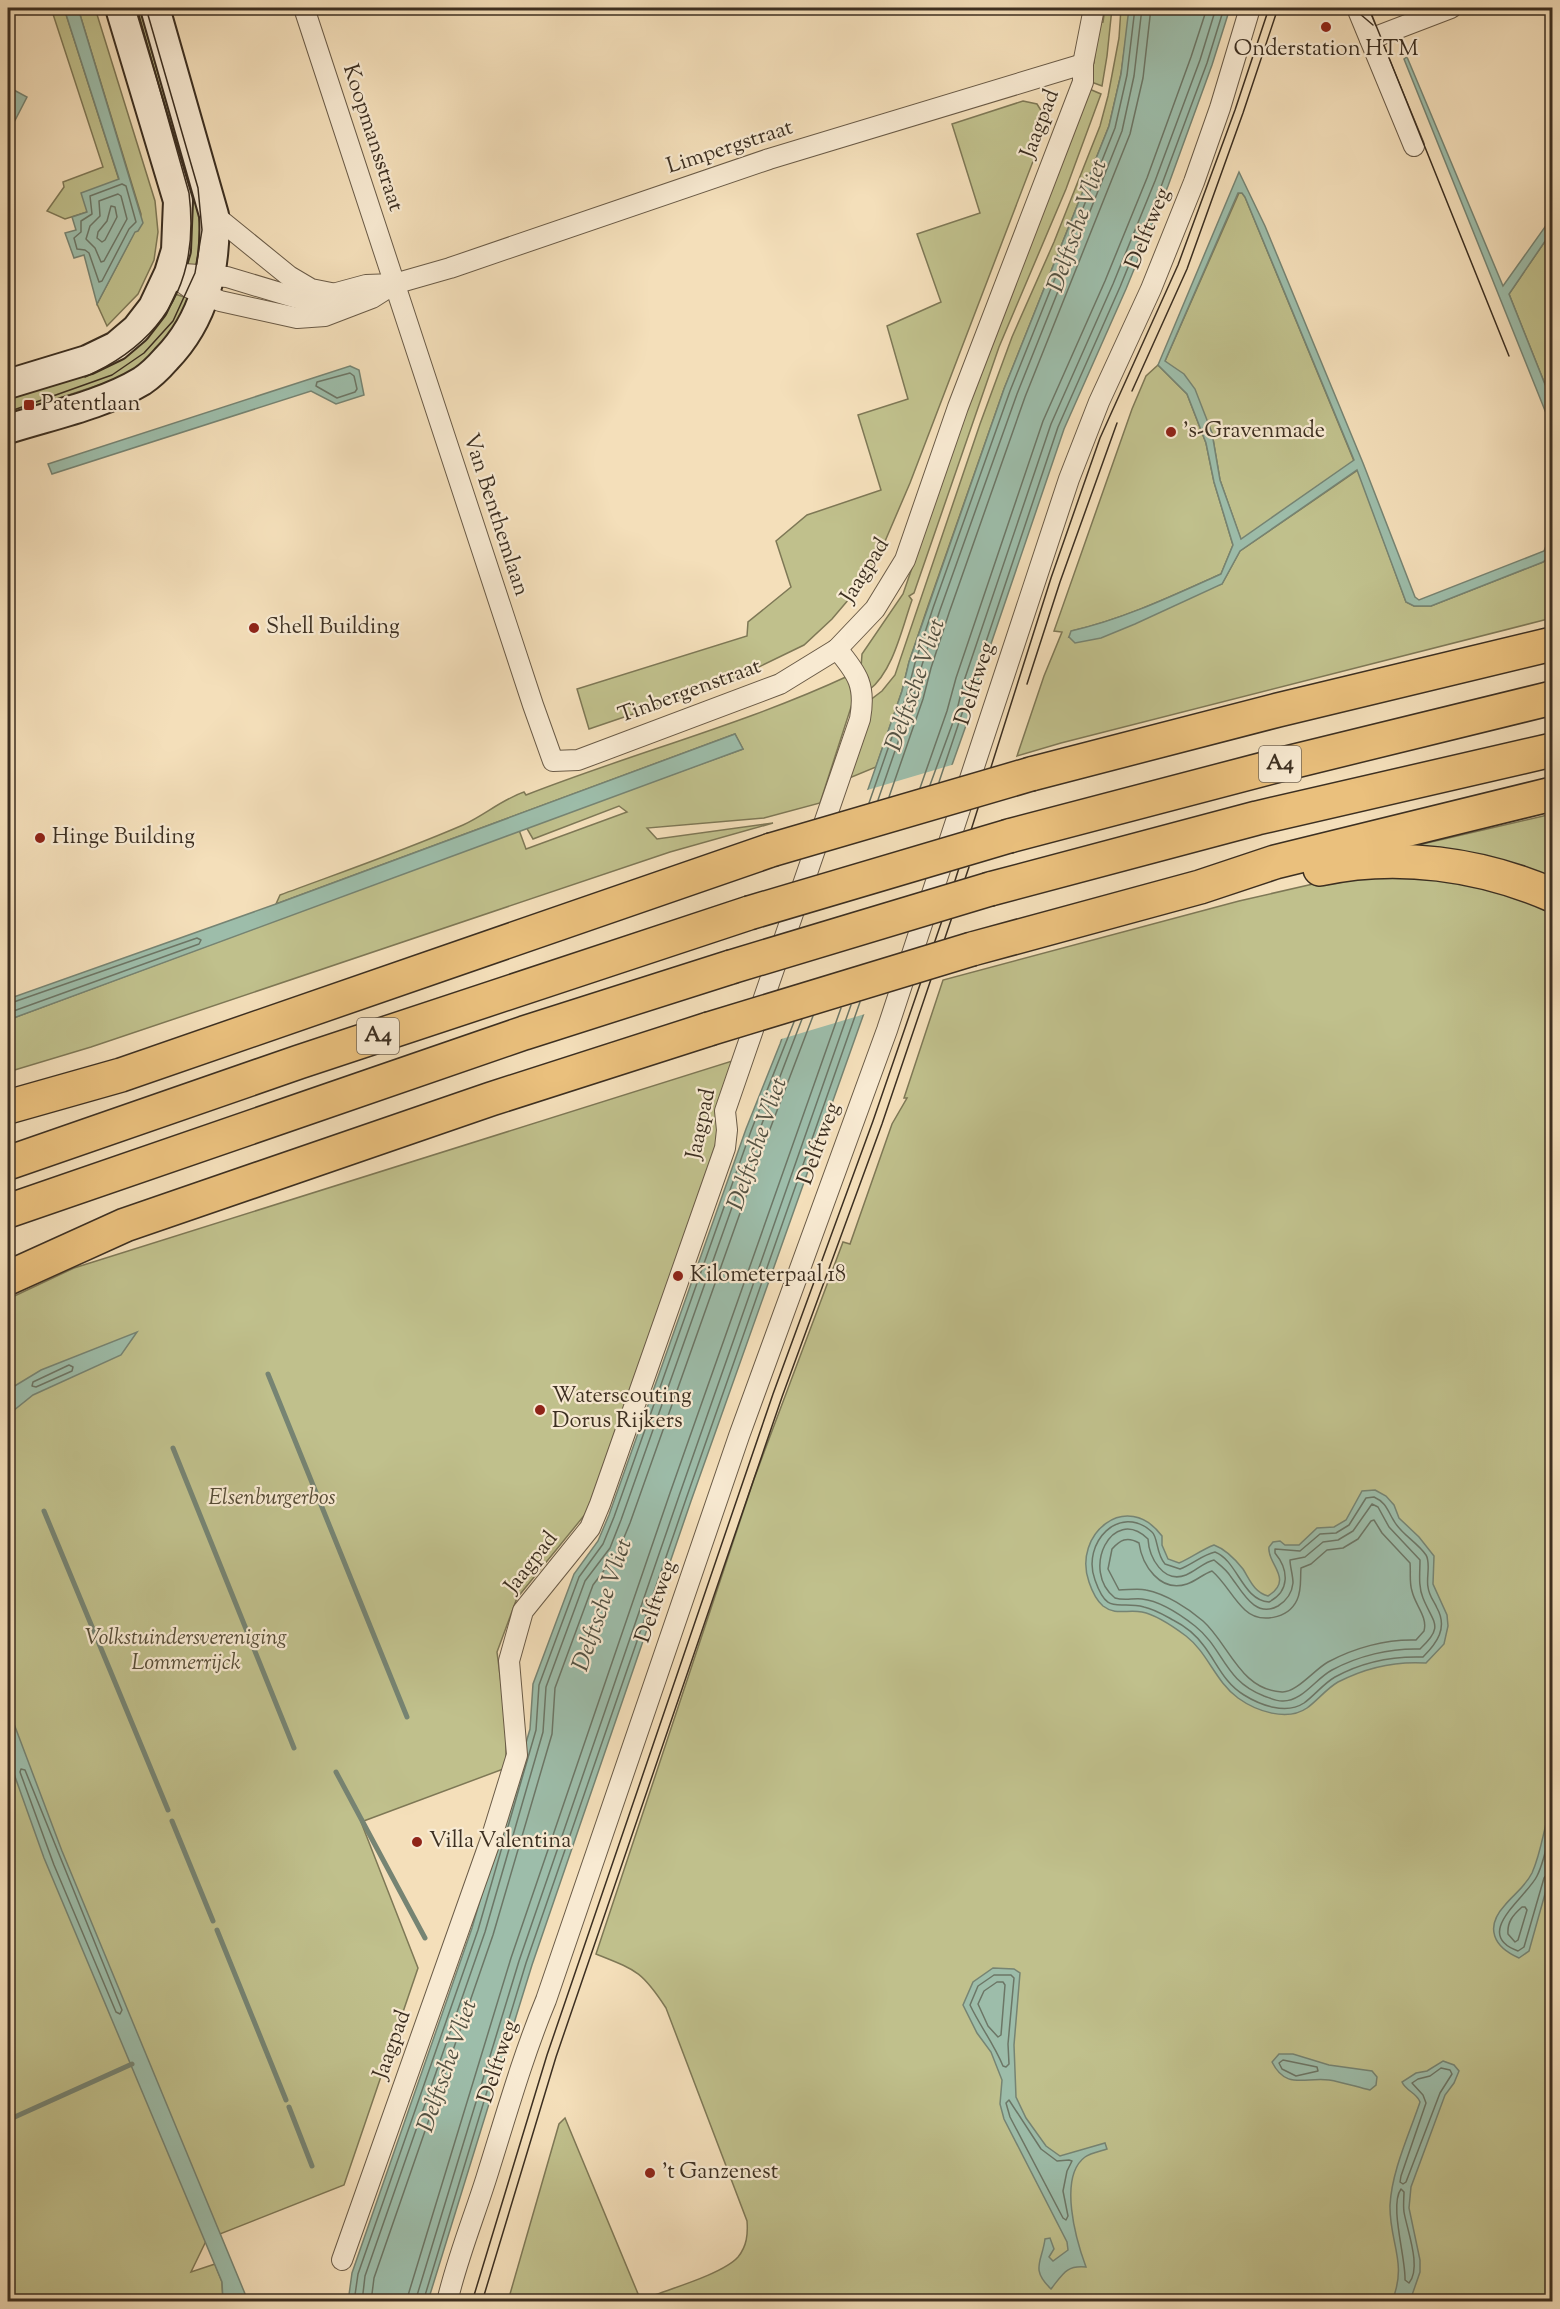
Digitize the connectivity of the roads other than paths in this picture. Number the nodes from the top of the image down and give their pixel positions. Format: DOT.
graph roads {
  1 [pos="120,8"];
  2 [pos="155,8"];
  3 [pos="304,8"];
  4 [pos="1094,8"];
  5 [pos="1250,8"];
  6 [pos="1357,8"];
  7 [pos="1450,8"];
  8 [pos="1370,39"];
  9 [pos="1083,64"];
  10 [pos="1414,146"];
  11 [pos="214,215"];
  12 [pos="169,273"];
  13 [pos="394,284"];
  14 [pos="208,285"];
  15 [pos="334,293"];
  16 [pos="8,384"];
  17 [pos="8,429"];
  18 [pos="1552,644"];
  19 [pos="837,649"];
  20 [pos="1552,698"];
  21 [pos="1552,750"];
  22 [pos="553,761"];
  23 [pos="1552,794"];
  24 [pos="1200,887"];
  25 [pos="1552,896"];
  26 [pos="122,1075"];
  27 [pos="8,1107"];
  28 [pos="8,1126"];
  29 [pos="8,1163"];
  30 [pos="8,1210"];
  31 [pos="125,1225"];
  32 [pos="8,1256"];
  33 [pos="8,1278"];
  34 [pos="342,2260"];
  35 [pos="447,2301"];
  1 -- 12 [label="main road"];
  2 -- 11 [label="main road"];
  3 -- 13 [label="street, Koopmansstraat"];
  4 -- 9 [label="street, Jaagpad"];
  5 -- 35 [label="street, Delftweg"];
  6 -- 8 [label="street"];
  7 -- 8 [label="street"];
  8 -- 10 [label="street"];
  9 -- 13 [label="street, Limpergstraat"];
  9 -- 19 [label="street, Jaagpad"];
  11 -- 14 [label="main road"];
  11 -- 15 [label="street, Limpergstraat"];
  12 -- 14 [label="street, Limpergstraat"];
  12 -- 16 [label="main road"];
  13 -- 14 [label="street, Limpergstraat"];
  13 -- 15 [label="street, Limpergstraat"];
  13 -- 22 [label="street, Van Benthemlaan"];
  14 -- 15 [label="street, Limpergstraat"];
  14 -- 17 [label="main road"];
  18 -- 26 [label="highway, A4, bridge"];
  19 -- 22 [label="street, Tinbergenstraat"];
  19 -- 34 [label="street, Jaagpad"];
  20 -- 29 [label="highway, A4, bridge"];
  21 -- 30 [label="highway, A4, bridge"];
  23 -- 24 [label="highway"];
  24 -- 25 [label="highway"];
  24 -- 31 [label="highway, bridge"];
  26 -- 27 [label="highway, A4"];
  26 -- 28 [label="highway, A4"];
  31 -- 32 [label="highway"];
  31 -- 33 [label="highway"];
}
